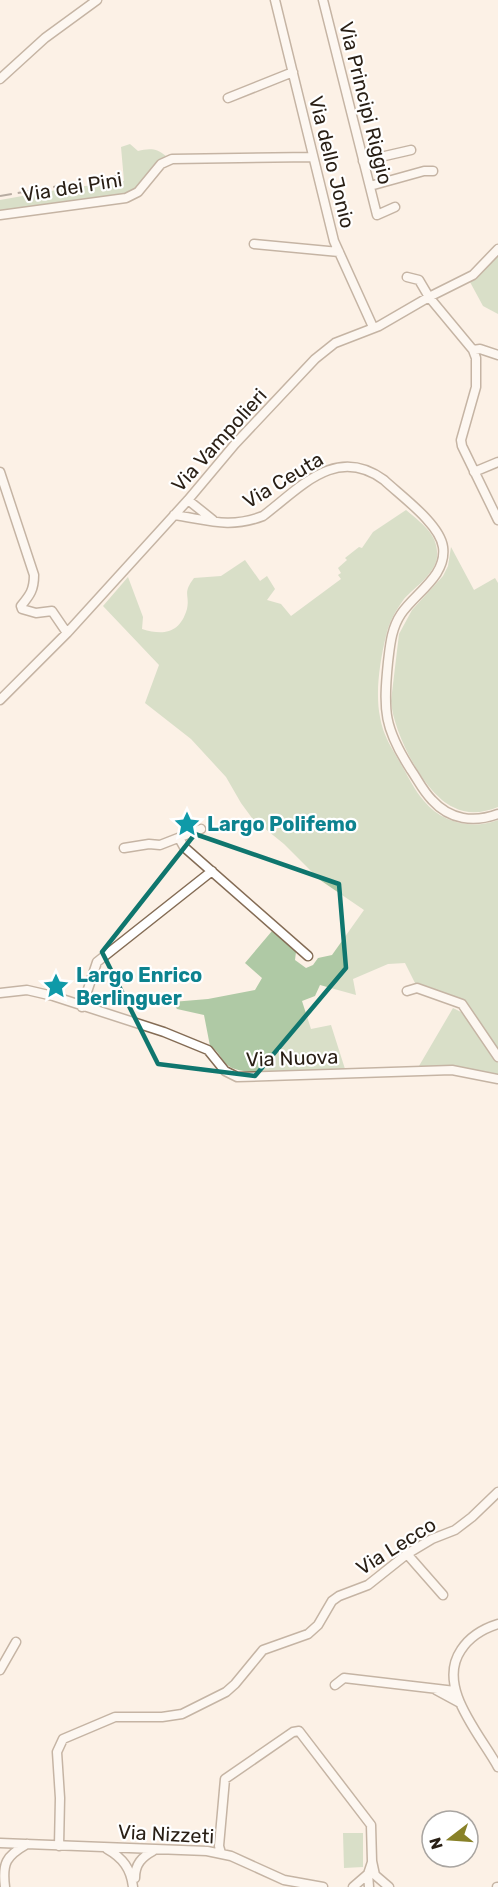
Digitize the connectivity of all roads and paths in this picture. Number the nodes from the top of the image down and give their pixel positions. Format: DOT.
graph roads {
  1 [pos="97,0"];
  2 [pos="275,0"];
  3 [pos="323,0"];
  4 [pos="293,72"];
  5 [pos="0,79"];
  6 [pos="228,98"];
  7 [pos="411,150"];
  8 [pos="313,157"];
  9 [pos="363,161"];
  10 [pos="433,171"];
  11 [pos="370,186"];
  12 [pos="395,207"];
  13 [pos="0,215"];
  14 [pos="254,244"];
  15 [pos="498,249"];
  16 [pos="339,252"];
  17 [pos="407,277"];
  18 [pos="429,297"];
  19 [pos="374,327"];
  20 [pos="473,350"];
  21 [pos="498,355"];
  22 [pos="498,462"];
  23 [pos="0,472"];
  24 [pos="474,472"];
  25 [pos="188,500"];
  26 [pos="174,515"];
  27 [pos="498,520"];
  28 [pos="216,522"];
  29 [pos="67,633"];
  30 [pos="0,700"];
  31 [pos="498,813"];
  32 [pos="201,829"];
  33 [pos="179,838"];
  34 [pos="124,848"];
  35 [pos="212,871"];
  36 [pos="308,956"];
  37 [pos="407,991"];
  38 [pos="0,993"];
  39 [pos="82,1007"];
  40 [pos="498,1057"];
  41 [pos="498,1079"];
  42 [pos="498,1492"];
  43 [pos="407,1554"];
  44 [pos="443,1595"];
  45 [pos="498,1624"];
  46 [pos="16,1642"];
  47 [pos="0,1670"];
  48 [pos="335,1685"];
  49 [pos="434,1689"];
  50 [pos="455,1690"];
  51 [pos="460,1703"];
  52 [pos="498,1767"];
  53 [pos="0,1843"];
  54 [pos="28,1844"];
  55 [pos="58,1846"];
  56 [pos="104,1847"];
  57 [pos="133,1849"];
  58 [pos="155,1850"];
  59 [pos="221,1853"];
  60 [pos="3,1869"];
  61 [pos="133,1871"];
  62 [pos="371,1874"];
  63 [pos="5,1887"];
  64 [pos="135,1887"];
  65 [pos="323,1887"];
  66 [pos="353,1887"];
  67 [pos="372,1887"];
  68 [pos="389,1887"];
  1 -- 5 [label="street"];
  2 -- 4 [label="street, Via dello Jonio"];
  3 -- 9 [label="street, Via Principi Riggio"];
  4 -- 6 [label="street"];
  4 -- 8 [label="street, Via dello Jonio"];
  7 -- 9 [label="street"];
  8 -- 13 [label="street, Via dei Pini"];
  8 -- 16 [label="street, Via dello Jonio"];
  9 -- 11 [label="street, Via Principi Riggio"];
  10 -- 11 [label="street"];
  11 -- 12 [label="street, Via Principi Riggio"];
  14 -- 16 [label="street"];
  15 -- 18 [label="street, Via Vampolieri"];
  16 -- 19 [label="street, Via dello Jonio"];
  17 -- 18 [label="street"];
  18 -- 19 [label="street, Via Vampolieri"];
  18 -- 20 [label="street"];
  19 -- 25 [label="street, Via Vampolieri"];
  20 -- 21 [label="street"];
  20 -- 24 [label="street"];
  22 -- 24 [label="street"];
  23 -- 29 [label="street"];
  24 -- 27 [label="street"];
  25 -- 26 [label="street, Via Vampolieri"];
  25 -- 28 [label="street"];
  26 -- 28 [label="street, Via Ceuta"];
  26 -- 29 [label="street, Via Vampolieri"];
  28 -- 31 [label="street, Via Ceuta"];
  29 -- 30 [label="street, Via Vampolieri"];
  32 -- 33 [label="street"];
  33 -- 34 [label="street"];
  33 -- 35 [label="street"];
  35 -- 36 [label="street"];
  35 -- 39 [label="street"];
  37 -- 40 [label="street"];
  38 -- 39 [label="street, Via Nuova"];
  39 -- 41 [label="street, Via Nuova"];
  42 -- 43 [label="street, Via Lecco"];
  43 -- 44 [label="street"];
  43 -- 55 [label="street, Via Lecco"];
  45 -- 50 [label="street"];
  46 -- 47 [label="street"];
  48 -- 49 [label="street"];
  49 -- 50 [label="street"];
  49 -- 51 [label="street"];
  50 -- 51 [label="street"];
  51 -- 52 [label="street"];
  53 -- 54 [label="street, Via Nizzeti"];
  53 -- 60 [label="street"];
  54 -- 55 [label="street, Via Nizzeti"];
  54 -- 60 [label="street"];
  55 -- 56 [label="street, Via Nizzeti"];
  56 -- 57 [label="street, Via Nizzeti"];
  56 -- 61 [label="street"];
  57 -- 58 [label="street, Via Nizzeti"];
  57 -- 61 [label="street"];
  58 -- 59 [label="street, Via Nizzeti"];
  58 -- 61 [label="street"];
  59 -- 62 [label="street"];
  59 -- 65 [label="street, Via Nizzeti"];
  60 -- 63 [label="street"];
  61 -- 64 [label="street"];
  62 -- 66 [label="street"];
  62 -- 67 [label="street"];
  62 -- 68 [label="street"];
}
